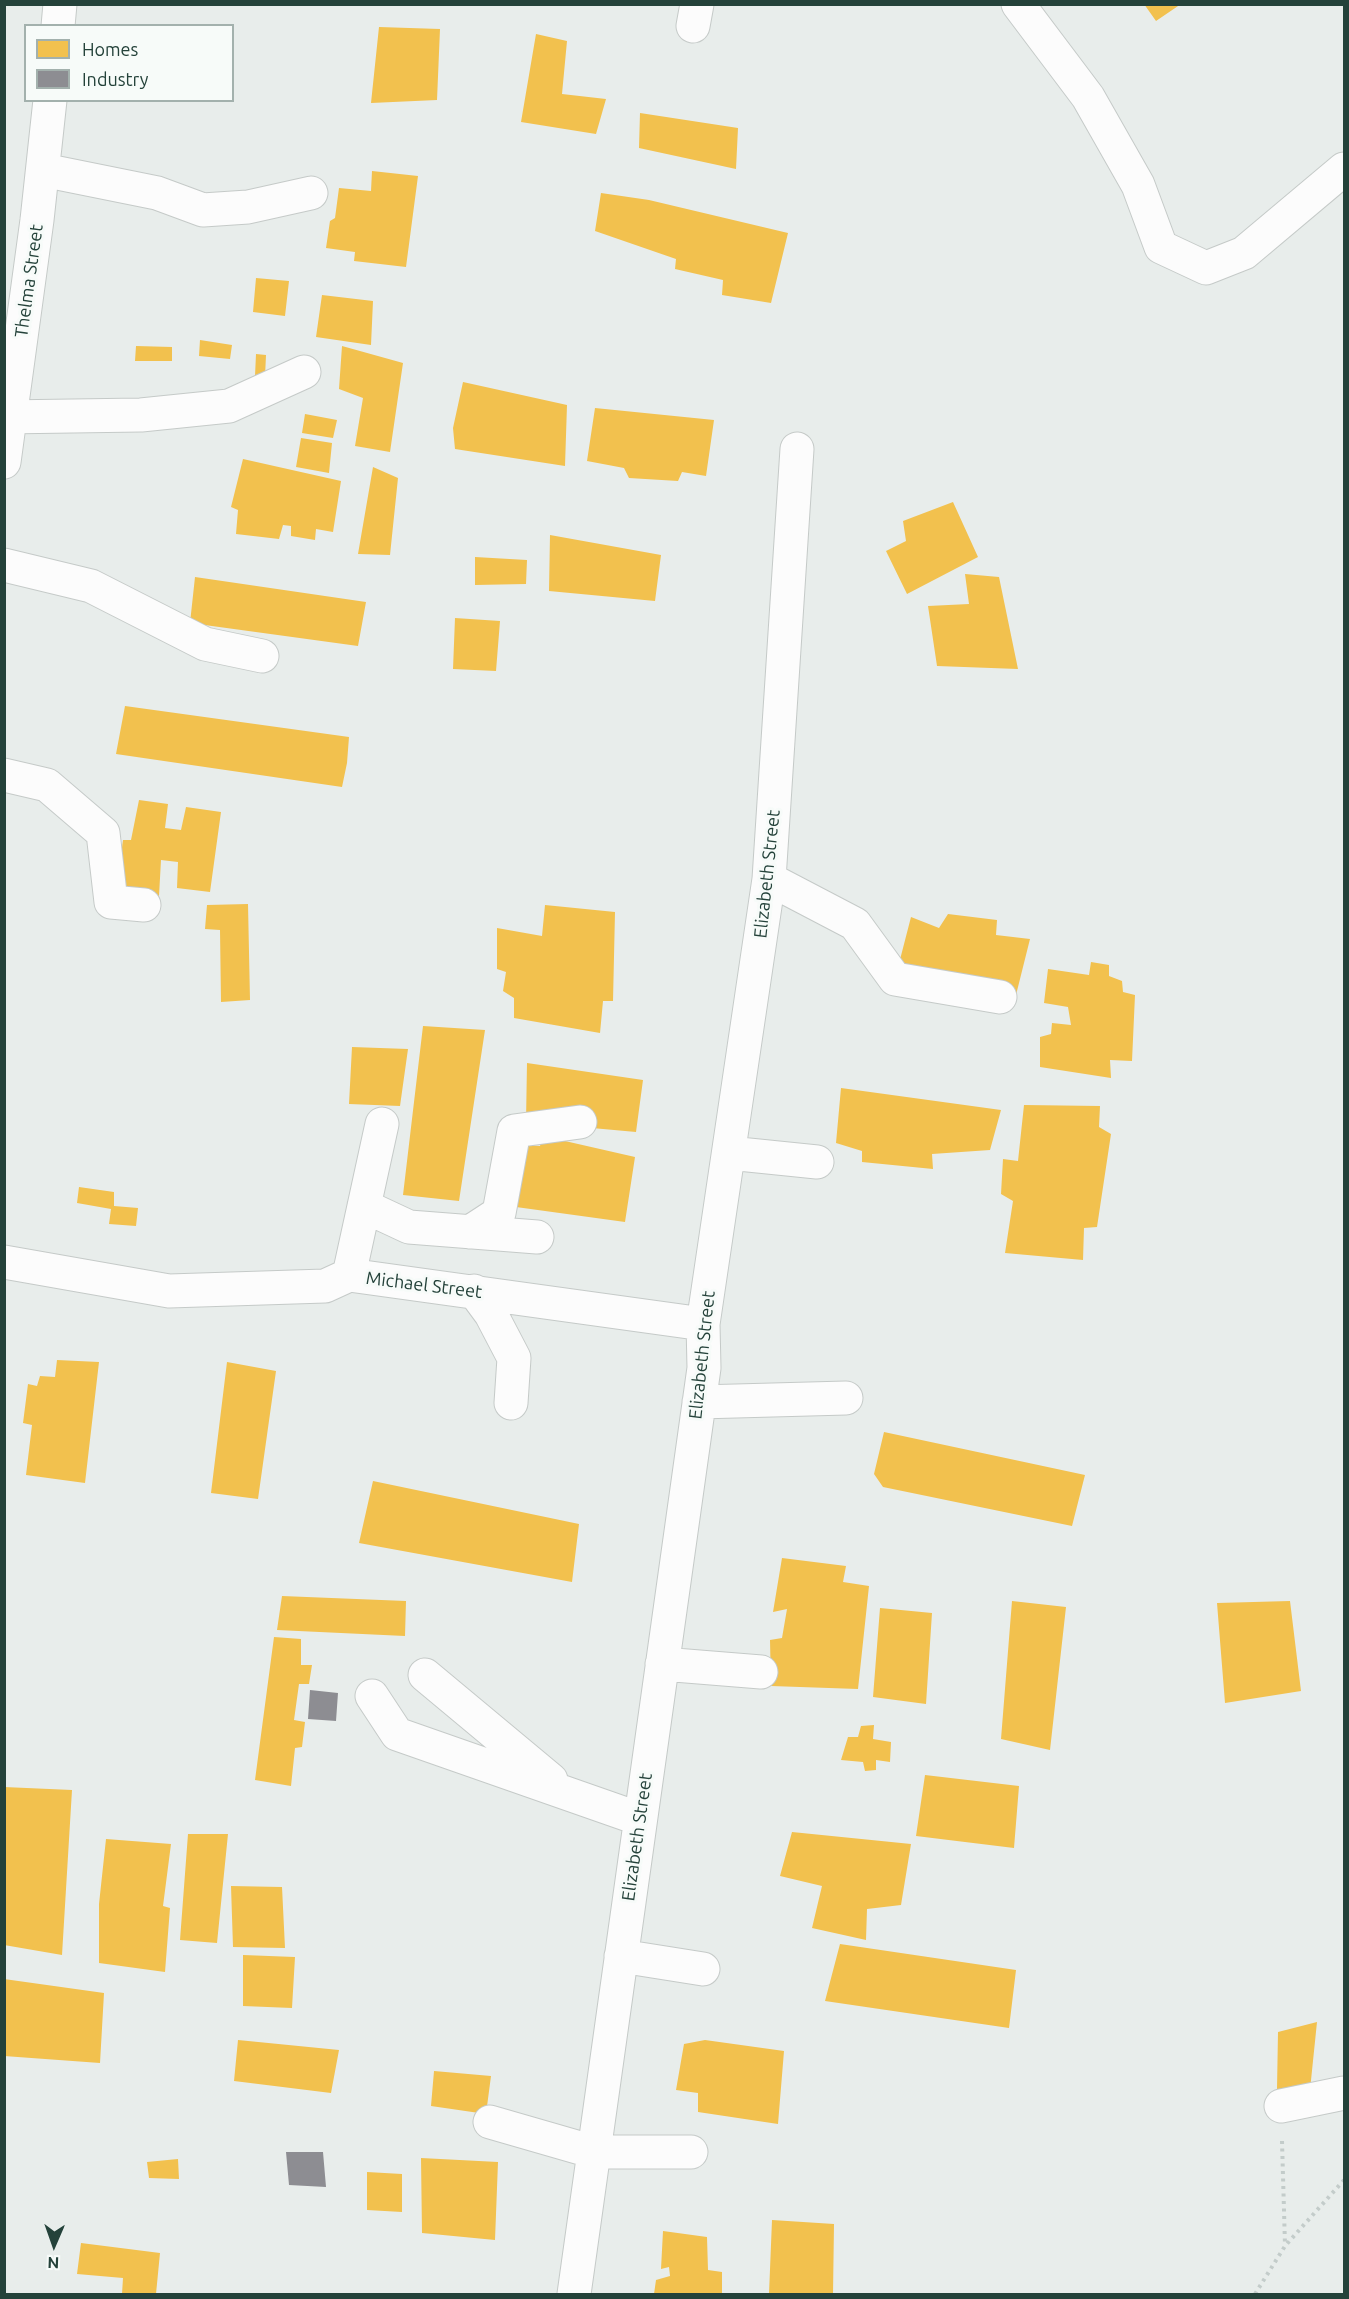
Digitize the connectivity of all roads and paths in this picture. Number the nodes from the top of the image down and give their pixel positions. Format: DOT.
graph roads {
  1 [pos="60,4"];
  2 [pos="1018,4"];
  3 [pos="58,24"];
  4 [pos="50,102"];
  5 [pos="1344,169"];
  6 [pos="43,170"];
  7 [pos="311,193"];
  8 [pos="304,372"];
  9 [pos="8,417"];
  10 [pos="797,449"];
  11 [pos="4,462"];
  12 [pos="4,566"];
  13 [pos="262,656"];
  14 [pos="4,775"];
  15 [pos="769,879"];
  16 [pos="144,905"];
  17 [pos="1000,997"];
  18 [pos="580,1122"];
  19 [pos="382,1124"];
  20 [pos="729,1152"];
  21 [pos="817,1162"];
  22 [pos="364,1206"];
  23 [pos="470,1232"];
  24 [pos="537,1237"];
  25 [pos="4,1262"];
  26 [pos="348,1275"];
  27 [pos="474,1291"];
  28 [pos="703,1324"];
  29 [pos="846,1398"];
  30 [pos="699,1402"];
  31 [pos="511,1403"];
  32 [pos="662,1664"];
  33 [pos="761,1672"];
  34 [pos="425,1676"];
  35 [pos="372,1696"];
  36 [pos="566,1793"];
  37 [pos="640,1819"];
  38 [pos="621,1956"];
  39 [pos="703,1969"];
  40 [pos="1344,2093"];
  41 [pos="1281,2106"];
  42 [pos="490,2122"];
  43 [pos="594,2152"];
  44 [pos="691,2152"];
  45 [pos="1344,2180"];
  46 [pos="1285,2246"];
  47 [pos="574,2295"];
  48 [pos="1255,2295"];
  1 -- 3 [label="street"];
  2 -- 5 [label="street"];
  4 -- 6 [label="street, Thelma Street"];
  6 -- 7 [label="street"];
  6 -- 9 [label="street, Thelma Street"];
  8 -- 9 [label="street"];
  9 -- 11 [label="street, Thelma Street"];
  10 -- 15 [label="street, Elizabeth Street"];
  12 -- 13 [label="street"];
  14 -- 16 [label="street"];
  15 -- 17 [label="street"];
  15 -- 20 [label="street, Elizabeth Street"];
  18 -- 23 [label="street"];
  19 -- 22 [label="street"];
  20 -- 21 [label="street"];
  20 -- 28 [label="street, Elizabeth Street"];
  22 -- 23 [label="street"];
  22 -- 26 [label="street"];
  23 -- 24 [label="street"];
  25 -- 26 [label="street, Michael Street"];
  26 -- 27 [label="street, Michael Street"];
  27 -- 28 [label="street, Michael Street"];
  27 -- 31 [label="street"];
  28 -- 30 [label="street, Elizabeth Street"];
  29 -- 30 [label="street"];
  30 -- 32 [label="street, Elizabeth Street"];
  32 -- 33 [label="street"];
  32 -- 37 [label="street, Elizabeth Street"];
  34 -- 36 [label="street"];
  35 -- 36 [label="street"];
  36 -- 37 [label="street"];
  37 -- 38 [label="street, Elizabeth Street"];
  38 -- 39 [label="street"];
  38 -- 43 [label="street, Elizabeth Street"];
  40 -- 41 [label="street"];
  41 -- 46 [label="path"];
  42 -- 43 [label="street"];
  43 -- 44 [label="street"];
  43 -- 47 [label="street, Elizabeth Street"];
  45 -- 46 [label="path"];
  46 -- 48 [label="path"];
}
